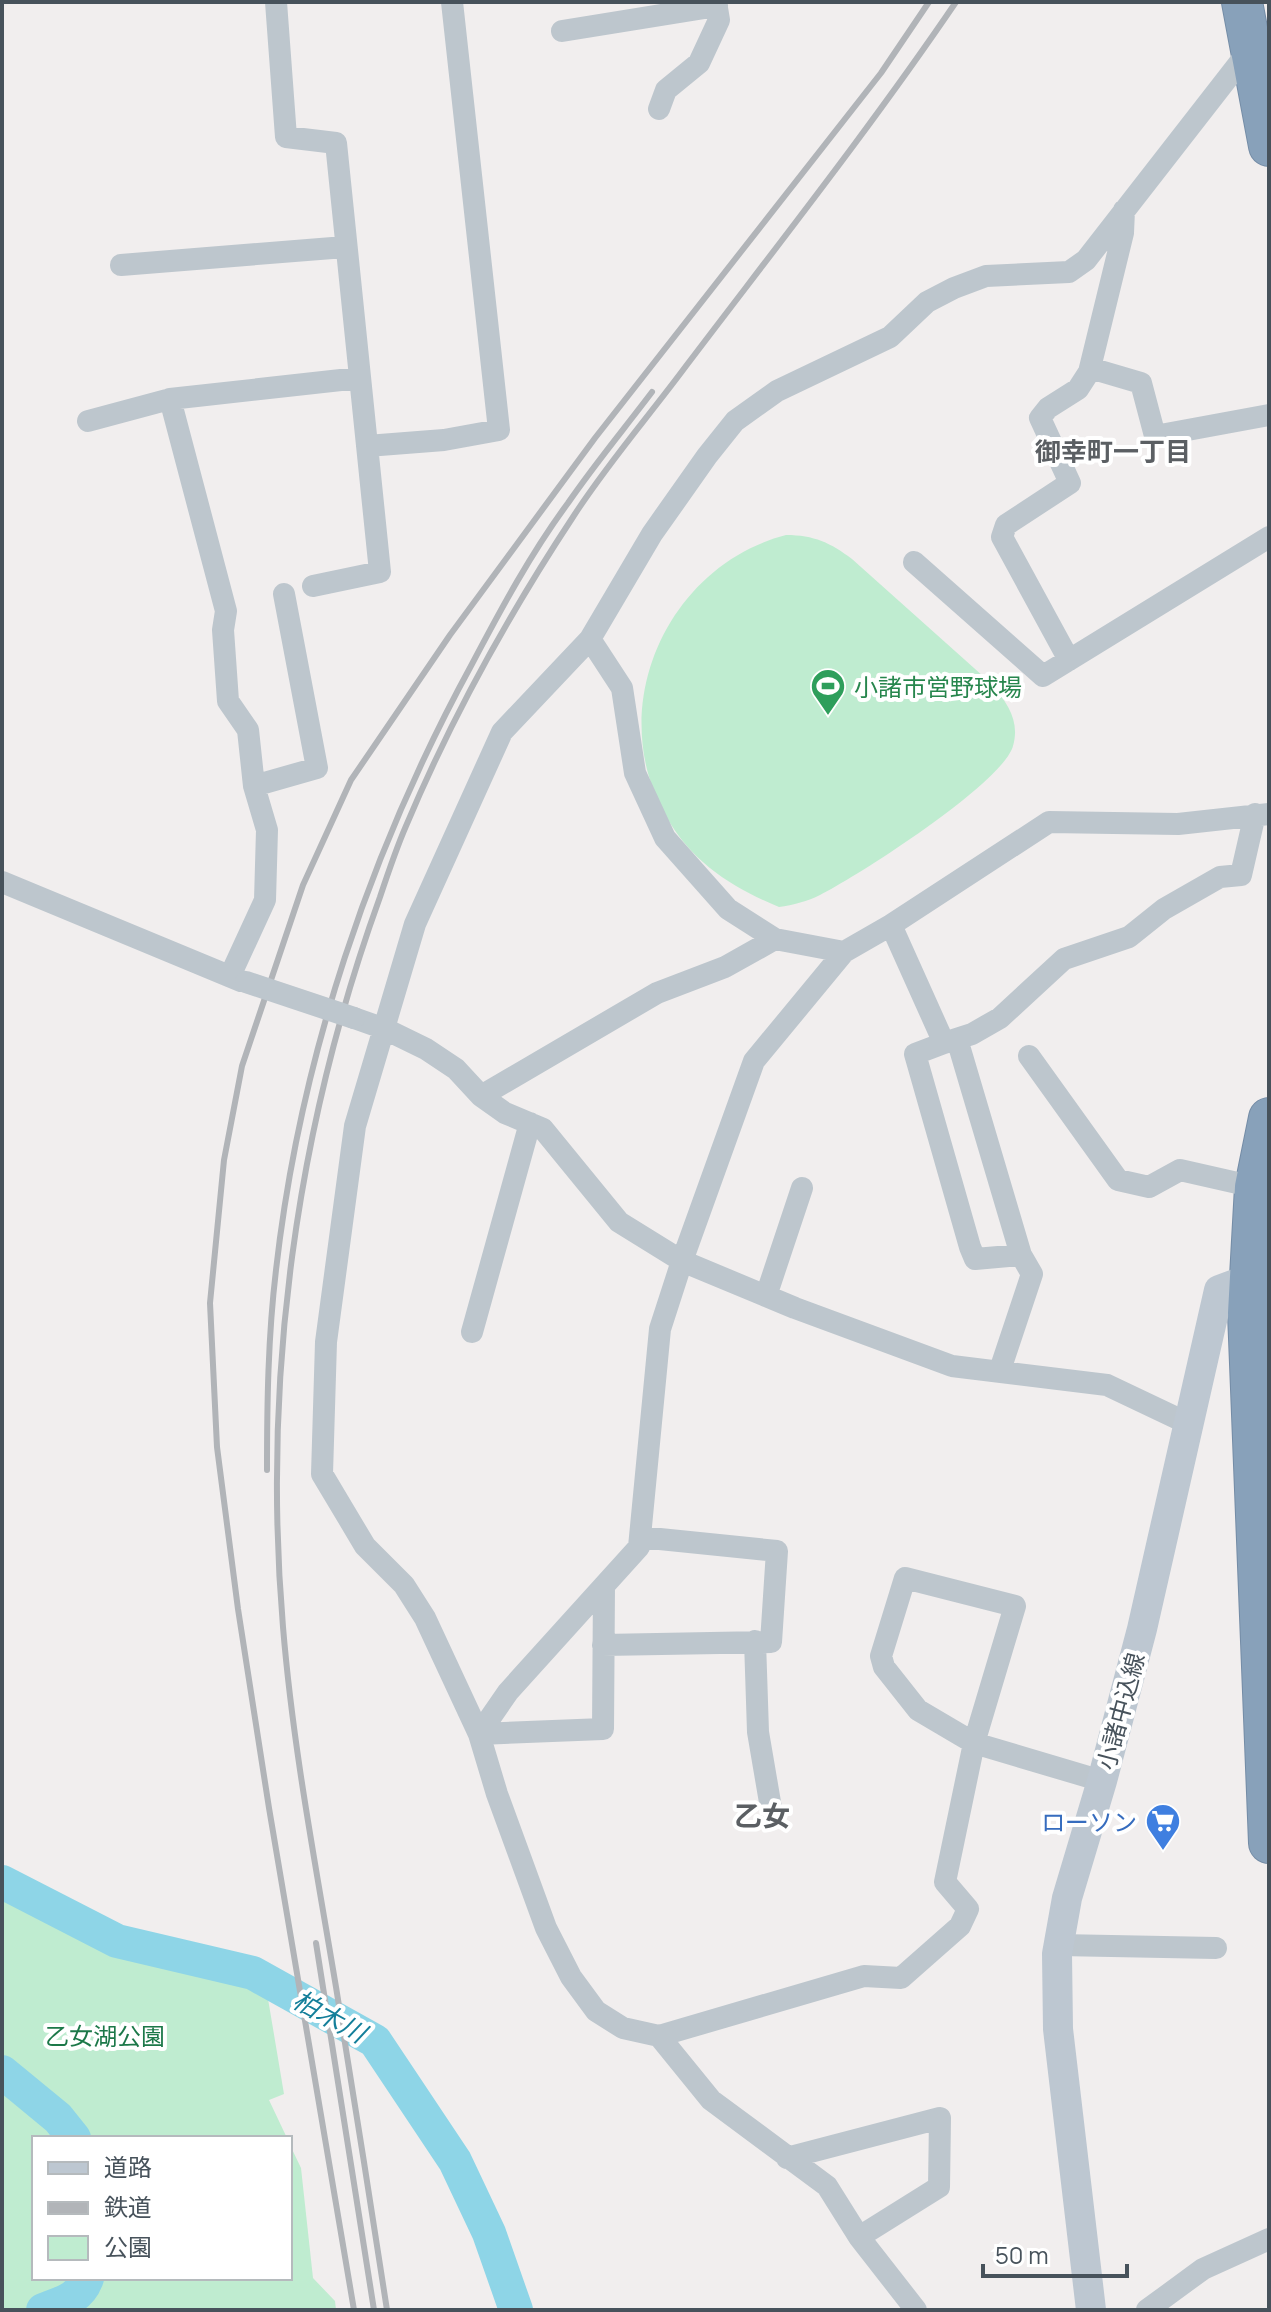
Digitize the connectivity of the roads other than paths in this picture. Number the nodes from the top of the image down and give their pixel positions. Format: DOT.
graph roads {
  1 [pos="276,2"];
  2 [pos="452,2"];
  3 [pos="716,4"];
  4 [pos="1253,27"];
  5 [pos="562,31"];
  6 [pos="659,109"];
  7 [pos="1269,146"];
  8 [pos="1124,210"];
  9 [pos="345,247"];
  10 [pos="121,265"];
  11 [pos="1090,368"];
  12 [pos="359,378"];
  13 [pos="170,399"];
  14 [pos="1269,415"];
  15 [pos="88,421"];
  16 [pos="367,446"];
  17 [pos="1269,537"];
  18 [pos="914,562"];
  19 [pos="313,586"];
  20 [pos="284,594"];
  21 [pos="590,639"];
  22 [pos="1069,660"];
  23 [pos="254,786"];
  24 [pos="1262,814"];
  25 [pos="2,882"];
  26 [pos="891,925"];
  27 [pos="775,939"];
  28 [pos="844,952"];
  29 [pos="238,979"];
  30 [pos="385,1029"];
  31 [pos="951,1041"];
  32 [pos="1029,1056"];
  33 [pos="481,1096"];
  34 [pos="1269,1118"];
  35 [pos="530,1123"];
  36 [pos="1255,1187"];
  37 [pos="802,1188"];
  38 [pos="1021,1255"];
  39 [pos="682,1261"];
  40 [pos="1249,1279"];
  41 [pos="766,1296"];
  42 [pos="472,1332"];
  43 [pos="1000,1370"];
  44 [pos="1187,1423"];
  45 [pos="1262,1498"];
  46 [pos="640,1537"];
  47 [pos="604,1586"];
  48 [pos="755,1641"];
  49 [pos="603,1645"];
  50 [pos="479,1734"];
  51 [pos="974,1743"];
  52 [pos="1102,1781"];
  53 [pos="772,1814"];
  54 [pos="1269,1843"];
  55 [pos="1059,1945"];
  56 [pos="1216,1948"];
  57 [pos="659,2036"];
  58 [pos="787,2158"];
  59 [pos="859,2237"];
  60 [pos="1269,2239"];
  61 [pos="916,2310"];
  62 [pos="1091,2310"];
  63 [pos="1147,2310"];
  1 -- 9 [label="street"];
  2 -- 16 [label="street"];
  3 -- 5 [label="street"];
  3 -- 6 [label="street"];
  4 -- 7 [label="highway"];
  4 -- 8 [label="street"];
  8 -- 11 [label="street"];
  8 -- 21 [label="street"];
  9 -- 10 [label="street"];
  9 -- 12 [label="street"];
  11 -- 14 [label="street"];
  11 -- 22 [label="street"];
  12 -- 13 [label="street"];
  12 -- 16 [label="street"];
  13 -- 15 [label="street"];
  13 -- 23 [label="street"];
  16 -- 19 [label="street"];
  17 -- 22 [label="street"];
  18 -- 22 [label="street"];
  20 -- 23 [label="street"];
  21 -- 27 [label="street"];
  21 -- 30 [label="street"];
  23 -- 29 [label="street"];
  24 -- 26 [label="street"];
  24 -- 31 [label="street"];
  25 -- 29 [label="street"];
  26 -- 28 [label="street"];
  26 -- 31 [label="street"];
  27 -- 28 [label="street"];
  27 -- 33 [label="street"];
  28 -- 39 [label="street"];
  29 -- 30 [label="street, bridge"];
  30 -- 33 [label="street"];
  30 -- 50 [label="street"];
  31 -- 38 [label="street"];
  31 -- 38 [label="street"];
  32 -- 36 [label="street"];
  33 -- 35 [label="street"];
  34 -- 36 [label="highway"];
  35 -- 39 [label="street"];
  35 -- 42 [label="street"];
  36 -- 40 [label="highway"];
  37 -- 41 [label="street"];
  38 -- 43 [label="street"];
  39 -- 41 [label="street"];
  39 -- 46 [label="street"];
  40 -- 44 [label="main road, 小諸中込線"];
  40 -- 45 [label="highway"];
  41 -- 43 [label="street"];
  43 -- 44 [label="street"];
  44 -- 52 [label="main road, 小諸中込線"];
  45 -- 54 [label="highway"];
  46 -- 47 [label="street"];
  46 -- 48 [label="street"];
  47 -- 49 [label="street"];
  47 -- 50 [label="street"];
  48 -- 49 [label="street"];
  48 -- 53 [label="street"];
  49 -- 50 [label="street"];
  50 -- 57 [label="street"];
  51 -- 51 [label="street"];
  51 -- 52 [label="street"];
  51 -- 57 [label="street"];
  52 -- 55 [label="main road, 小諸中込線"];
  55 -- 56 [label="street"];
  55 -- 62 [label="main road, 小諸中込線"];
  57 -- 58 [label="street"];
  58 -- 59 [label="street"];
  58 -- 59 [label="street"];
  59 -- 61 [label="street"];
  60 -- 63 [label="street"];
}
